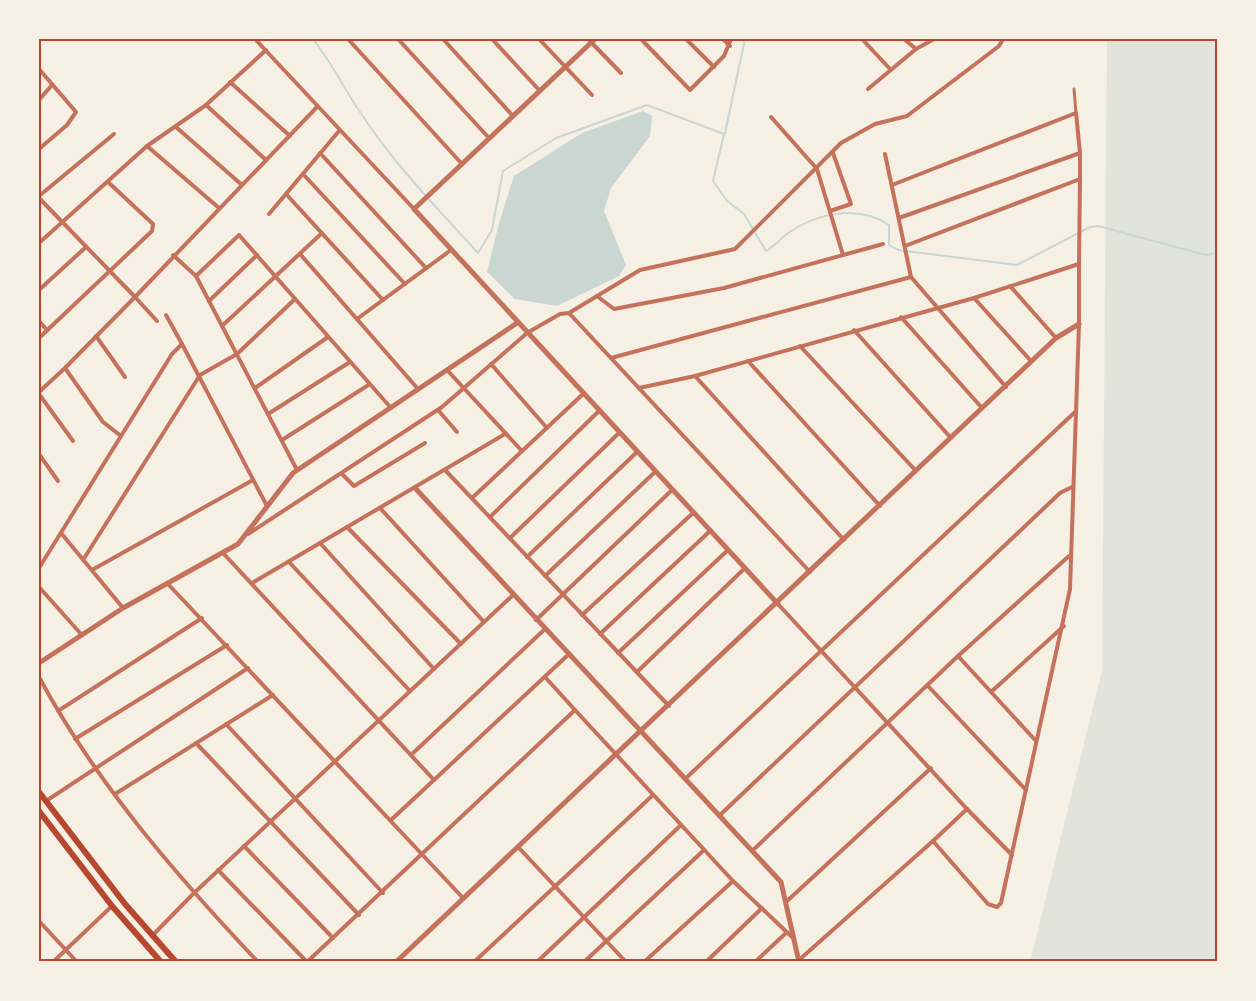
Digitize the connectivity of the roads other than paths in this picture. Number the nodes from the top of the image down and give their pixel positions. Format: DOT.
graph roads {
  1 [pos="255,39"];
  2 [pos="348,39"];
  3 [pos="398,39"];
  4 [pos="443,39"];
  5 [pos="492,39"];
  6 [pos="539,39"];
  7 [pos="641,39"];
  8 [pos="686,39"];
  9 [pos="723,39"];
  10 [pos="731,39"];
  11 [pos="862,39"];
  12 [pos="903,39"];
  13 [pos="934,39"];
  14 [pos="1003,39"];
  15 [pos="591,40"];
  16 [pos="730,46"];
  17 [pos="916,49"];
  18 [pos="266,51"];
  19 [pos="565,67"];
  20 [pos="714,67"];
  21 [pos="39,69"];
  22 [pos="890,69"];
  23 [pos="621,73"];
  24 [pos="230,82"];
  25 [pos="52,85"];
  26 [pos="868,89"];
  27 [pos="1074,89"];
  28 [pos="540,91"];
  29 [pos="592,95"];
  30 [pos="39,100"];
  31 [pos="206,105"];
  32 [pos="318,107"];
  33 [pos="1076,113"];
  34 [pos="513,116"];
  35 [pos="771,117"];
  36 [pos="176,127"];
  37 [pos="339,131"];
  38 [pos="114,134"];
  39 [pos="290,136"];
  40 [pos="489,138"];
  41 [pos="147,146"];
  42 [pos="39,149"];
  43 [pos="833,152"];
  44 [pos="320,153"];
  45 [pos="1080,153"];
  46 [pos="885,154"];
  47 [pos="266,160"];
  48 [pos="462,164"];
  49 [pos="817,169"];
  50 [pos="303,174"];
  51 [pos="1080,179"];
  52 [pos="108,182"];
  53 [pos="242,185"];
  54 [pos="892,185"];
  55 [pos="286,194"];
  56 [pos="39,197"];
  57 [pos="219,208"];
  58 [pos="414,209"];
  59 [pos="830,211"];
  60 [pos="269,214"];
  61 [pos="899,218"];
  62 [pos="63,222"];
  63 [pos="322,233"];
  64 [pos="39,243"];
  65 [pos="883,244"];
  66 [pos="905,246"];
  67 [pos="86,247"];
  68 [pos="451,250"];
  69 [pos="300,254"];
  70 [pos="173,255"];
  71 [pos="257,255"];
  72 [pos="843,255"];
  73 [pos="1079,264"];
  74 [pos="426,268"];
  75 [pos="111,272"];
  76 [pos="196,276"];
  77 [pos="275,276"];
  78 [pos="911,277"];
  79 [pos="405,284"];
  80 [pos="1010,286"];
  81 [pos="39,290"];
  82 [pos="597,296"];
  83 [pos="135,297"];
  84 [pos="974,298"];
  85 [pos="295,299"];
  86 [pos="383,300"];
  87 [pos="209,301"];
  88 [pos="937,307"];
  89 [pos="569,313"];
  90 [pos="166,315"];
  91 [pos="901,317"];
  92 [pos="357,319"];
  93 [pos="39,321"];
  94 [pos="156,321"];
  95 [pos="517,323"];
  96 [pos="1080,324"];
  97 [pos="222,326"];
  98 [pos="47,330"];
  99 [pos="854,330"];
  100 [pos="527,333"];
  101 [pos="96,336"];
  102 [pos="328,337"];
  103 [pos="39,338"];
  104 [pos="1056,338"];
  105 [pos="182,344"];
  106 [pos="800,346"];
  107 [pos="237,354"];
  108 [pos="611,358"];
  109 [pos="748,361"];
  110 [pos="350,362"];
  111 [pos="1032,362"];
  112 [pos="491,364"];
  113 [pos="65,368"];
  114 [pos="447,370"];
  115 [pos="200,375"];
  116 [pos="695,376"];
  117 [pos="125,377"];
  118 [pos="370,384"];
  119 [pos="1006,387"];
  120 [pos="255,388"];
  121 [pos="639,388"];
  122 [pos="418,390"];
  123 [pos="465,390"];
  124 [pos="39,393"];
  125 [pos="583,393"];
  126 [pos="391,408"];
  127 [pos="983,408"];
  128 [pos="438,410"];
  129 [pos="599,411"];
  130 [pos="1076,411"];
  131 [pos="268,414"];
  132 [pos="547,428"];
  133 [pos="457,432"];
  134 [pos="620,433"];
  135 [pos="505,434"];
  136 [pos="121,436"];
  137 [pos="951,438"];
  138 [pos="73,441"];
  139 [pos="282,441"];
  140 [pos="426,443"];
  141 [pos="522,451"];
  142 [pos="637,452"];
  143 [pos="39,454"];
  144 [pos="297,470"];
  145 [pos="445,470"];
  146 [pos="655,472"];
  147 [pos="916,472"];
  148 [pos="342,474"];
  149 [pos="253,480"];
  150 [pos="58,481"];
  151 [pos="1072,486"];
  152 [pos="415,488"];
  153 [pos="672,490"];
  154 [pos="472,498"];
  155 [pos="880,506"];
  156 [pos="268,508"];
  157 [pos="380,508"];
  158 [pos="693,513"];
  159 [pos="490,517"];
  160 [pos="347,527"];
  161 [pos="710,531"];
  162 [pos="61,533"];
  163 [pos="248,534"];
  164 [pos="510,538"];
  165 [pos="844,541"];
  166 [pos="320,543"];
  167 [pos="728,550"];
  168 [pos="223,554"];
  169 [pos="1069,556"];
  170 [pos="527,557"];
  171 [pos="83,560"];
  172 [pos="289,561"];
  173 [pos="39,568"];
  174 [pos="745,568"];
  175 [pos="92,570"];
  176 [pos="810,573"];
  177 [pos="545,576"];
  178 [pos="252,583"];
  179 [pos="168,584"];
  180 [pos="39,587"];
  181 [pos="562,594"];
  182 [pos="513,595"];
  183 [pos="778,604"];
  184 [pos="123,608"];
  185 [pos="582,615"];
  186 [pos="202,618"];
  187 [pos="537,620"];
  188 [pos="484,622"];
  189 [pos="1064,626"];
  190 [pos="545,629"];
  191 [pos="81,634"];
  192 [pos="600,634"];
  193 [pos="461,644"];
  194 [pos="227,645"];
  195 [pos="822,651"];
  196 [pos="618,653"];
  197 [pos="569,654"];
  198 [pos="958,656"];
  199 [pos="39,663"];
  200 [pos="248,668"];
  201 [pos="434,669"];
  202 [pos="637,672"];
  203 [pos="39,677"];
  204 [pos="545,677"];
  205 [pos="927,686"];
  206 [pos="855,687"];
  207 [pos="410,692"];
  208 [pos="991,692"];
  209 [pos="273,695"];
  210 [pos="669,706"];
  211 [pos="575,710"];
  212 [pos="58,711"];
  213 [pos="379,721"];
  214 [pos="226,724"];
  215 [pos="889,724"];
  216 [pos="642,732"];
  217 [pos="75,739"];
  218 [pos="1037,742"];
  219 [pos="196,743"];
  220 [pos="411,755"];
  221 [pos="618,755"];
  222 [pos="335,761"];
  223 [pos="94,768"];
  224 [pos="931,768"];
  225 [pos="685,779"];
  226 [pos="434,780"];
  227 [pos="1026,791"];
  228 [pos="39,792"];
  229 [pos="115,794"];
  230 [pos="653,795"];
  231 [pos="295,799"];
  232 [pos="45,802"];
  233 [pos="967,809"];
  234 [pos="39,811"];
  235 [pos="719,816"];
  236 [pos="390,820"];
  237 [pos="270,822"];
  238 [pos="681,825"];
  239 [pos="933,842"];
  240 [pos="244,846"];
  241 [pos="519,848"];
  242 [pos="704,850"];
  243 [pos="752,851"];
  244 [pos="423,855"];
  245 [pos="1012,855"];
  246 [pos="218,870"];
  247 [pos="733,881"];
  248 [pos="555,886"];
  249 [pos="382,893"];
  250 [pos="193,894"];
  251 [pos="463,899"];
  252 [pos="785,903"];
  253 [pos="112,906"];
  254 [pos="762,908"];
  255 [pos="359,915"];
  256 [pos="585,918"];
  257 [pos="39,921"];
  258 [pos="788,932"];
  259 [pos="152,936"];
  260 [pos="333,938"];
  261 [pos="794,938"];
  262 [pos="606,941"];
  263 [pos="66,950"];
  264 [pos="799,961"];
  265 [pos="53,962"];
  266 [pos="77,962"];
  267 [pos="161,962"];
  268 [pos="176,962"];
  269 [pos="258,962"];
  270 [pos="307,962"];
  271 [pos="396,962"];
  272 [pos="474,962"];
  273 [pos="537,962"];
  274 [pos="584,962"];
  275 [pos="626,962"];
  276 [pos="644,962"];
  277 [pos="706,962"];
  278 [pos="755,962"];
  1 -- 18 [label="street"];
  2 -- 48 [label="street"];
  3 -- 40 [label="street"];
  4 -- 34 [label="street"];
  5 -- 28 [label="street"];
  6 -- 19 [label="street"];
  7 -- 20 [label="street"];
  8 -- 20 [label="street"];
  9 -- 16 [label="street"];
  10 -- 16 [label="street"];
  11 -- 22 [label="street"];
  12 -- 17 [label="street"];
  13 -- 17 [label="street"];
  14 -- 43 [label="street"];
  15 -- 19 [label="street"];
  15 -- 23 [label="street"];
  16 -- 20 [label="street"];
  17 -- 22 [label="street"];
  18 -- 24 [label="street"];
  18 -- 32 [label="street"];
  19 -- 28 [label="street"];
  19 -- 29 [label="street"];
  21 -- 25 [label="street"];
  22 -- 26 [label="street"];
  24 -- 31 [label="street"];
  24 -- 39 [label="street"];
  25 -- 30 [label="street"];
  25 -- 42 [label="street"];
  27 -- 33 [label="street"];
  28 -- 34 [label="street"];
  31 -- 36 [label="street"];
  31 -- 47 [label="street"];
  32 -- 37 [label="street"];
  32 -- 39 [label="street"];
  33 -- 45 [label="street"];
  33 -- 54 [label="street"];
  34 -- 40 [label="street"];
  35 -- 49 [label="street"];
  36 -- 41 [label="street"];
  36 -- 53 [label="street"];
  37 -- 44 [label="street"];
  37 -- 58 [label="street"];
  38 -- 56 [label="street"];
  39 -- 47 [label="street"];
  40 -- 48 [label="street"];
  41 -- 52 [label="street"];
  41 -- 57 [label="street"];
  43 -- 49 [label="street"];
  43 -- 59 [label="street"];
  44 -- 50 [label="street"];
  44 -- 74 [label="street"];
  45 -- 51 [label="street"];
  45 -- 61 [label="street"];
  46 -- 54 [label="street"];
  47 -- 53 [label="street"];
  48 -- 58 [label="street"];
  49 -- 59 [label="street"];
  49 -- 82 [label="street"];
  50 -- 55 [label="street"];
  50 -- 79 [label="street"];
  51 -- 66 [label="street"];
  51 -- 73 [label="street"];
  52 -- 62 [label="street"];
  52 -- 75 [label="street"];
  53 -- 57 [label="street"];
  54 -- 61 [label="street"];
  55 -- 60 [label="street"];
  55 -- 63 [label="street"];
  56 -- 62 [label="street"];
  57 -- 70 [label="street"];
  58 -- 68 [label="street"];
  59 -- 72 [label="street"];
  61 -- 66 [label="street"];
  62 -- 64 [label="street"];
  62 -- 67 [label="street"];
  63 -- 69 [label="street"];
  63 -- 86 [label="street"];
  65 -- 72 [label="street"];
  66 -- 78 [label="street"];
  67 -- 75 [label="street"];
  67 -- 81 [label="street"];
  68 -- 74 [label="street"];
  68 -- 95 [label="street"];
  69 -- 77 [label="street"];
  69 -- 92 [label="street"];
  70 -- 76 [label="street"];
  70 -- 83 [label="street"];
  71 -- 76 [label="street"];
  71 -- 77 [label="street"];
  71 -- 87 [label="street"];
  72 -- 82 [label="street"];
  73 -- 80 [label="street"];
  73 -- 96 [label="street"];
  74 -- 79 [label="street"];
  75 -- 83 [label="street"];
  75 -- 98 [label="street"];
  76 -- 87 [label="street"];
  77 -- 85 [label="street"];
  77 -- 97 [label="street"];
  78 -- 88 [label="street"];
  78 -- 108 [label="street"];
  79 -- 86 [label="street"];
  80 -- 84 [label="street"];
  80 -- 104 [label="street"];
  82 -- 89 [label="street"];
  83 -- 94 [label="street"];
  83 -- 101 [label="street"];
  84 -- 88 [label="street"];
  84 -- 111 [label="street"];
  85 -- 102 [label="street"];
  85 -- 107 [label="street"];
  86 -- 92 [label="street"];
  87 -- 97 [label="street"];
  88 -- 91 [label="street"];
  88 -- 119 [label="street"];
  89 -- 100 [label="street"];
  89 -- 108 [label="street"];
  90 -- 105 [label="street"];
  91 -- 99 [label="street"];
  91 -- 127 [label="street"];
  92 -- 122 [label="street"];
  93 -- 98 [label="street"];
  95 -- 100 [label="street"];
  95 -- 114 [label="street"];
  96 -- 104 [label="street"];
  96 -- 130 [label="street"];
  97 -- 107 [label="street"];
  98 -- 103 [label="street"];
  99 -- 106 [label="street"];
  99 -- 137 [label="street"];
  100 -- 112 [label="street"];
  100 -- 125 [label="street"];
  101 -- 113 [label="street"];
  101 -- 117 [label="street"];
  102 -- 110 [label="street"];
  102 -- 120 [label="street"];
  104 -- 111 [label="street"];
  105 -- 115 [label="street"];
  105 -- 136 [label="street"];
  106 -- 109 [label="street"];
  106 -- 147 [label="street"];
  107 -- 115 [label="street"];
  107 -- 120 [label="street"];
  108 -- 121 [label="street"];
  109 -- 116 [label="street"];
  109 -- 155 [label="street"];
  110 -- 118 [label="street"];
  110 -- 131 [label="street"];
  111 -- 119 [label="street"];
  112 -- 123 [label="street"];
  112 -- 132 [label="street"];
  113 -- 124 [label="street"];
  113 -- 136 [label="street"];
  114 -- 122 [label="street"];
  114 -- 123 [label="street"];
  115 -- 149 [label="street"];
  115 -- 171 [label="street"];
  116 -- 121 [label="street"];
  116 -- 165 [label="street"];
  118 -- 126 [label="street"];
  118 -- 139 [label="street"];
  119 -- 127 [label="street"];
  120 -- 131 [label="street"];
  121 -- 176 [label="street"];
  122 -- 126 [label="street"];
  123 -- 128 [label="street"];
  123 -- 135 [label="street"];
  124 -- 138 [label="street"];
  125 -- 129 [label="street"];
  125 -- 132 [label="street"];
  126 -- 144 [label="street"];
  127 -- 137 [label="street"];
  128 -- 133 [label="street"];
  128 -- 148 [label="street"];
  129 -- 134 [label="street"];
  129 -- 159 [label="street"];
  130 -- 151 [label="street"];
  130 -- 195 [label="street"];
  131 -- 139 [label="street"];
  132 -- 141 [label="street"];
  134 -- 142 [label="street"];
  134 -- 164 [label="street"];
  135 -- 141 [label="street"];
  135 -- 145 [label="street"];
  136 -- 162 [label="street"];
  137 -- 147 [label="street"];
  139 -- 144 [label="street"];
  140 -- 148 [label="street"];
  141 -- 154 [label="street"];
  142 -- 146 [label="street"];
  142 -- 170 [label="street"];
  143 -- 150 [label="street"];
  144 -- 156 [label="street"];
  145 -- 152 [label="street"];
  145 -- 154 [label="street"];
  146 -- 153 [label="street"];
  146 -- 177 [label="street"];
  147 -- 155 [label="street"];
  148 -- 163 [label="street"];
  149 -- 156 [label="street"];
  149 -- 175 [label="street"];
  151 -- 169 [label="street"];
  151 -- 206 [label="street"];
  152 -- 157 [label="street"];
  152 -- 182 [label="street"];
  153 -- 158 [label="street"];
  153 -- 181 [label="street"];
  154 -- 159 [label="street"];
  155 -- 165 [label="street"];
  156 -- 163 [label="street"];
  157 -- 160 [label="street"];
  157 -- 188 [label="street"];
  158 -- 161 [label="street"];
  158 -- 185 [label="street"];
  159 -- 164 [label="street"];
  160 -- 166 [label="street"];
  160 -- 193 [label="street"];
  161 -- 167 [label="street"];
  161 -- 192 [label="street"];
  162 -- 171 [label="street"];
  162 -- 173 [label="street"];
  163 -- 168 [label="street"];
  164 -- 170 [label="street"];
  165 -- 176 [label="street"];
  166 -- 172 [label="street"];
  166 -- 201 [label="street"];
  167 -- 174 [label="street"];
  167 -- 196 [label="street"];
  168 -- 178 [label="street"];
  168 -- 179 [label="street"];
  169 -- 189 [label="street"];
  169 -- 198 [label="street"];
  170 -- 177 [label="street"];
  171 -- 175 [label="street"];
  172 -- 178 [label="street"];
  172 -- 207 [label="street"];
  174 -- 183 [label="street"];
  174 -- 202 [label="street"];
  175 -- 184 [label="street"];
  176 -- 183 [label="street"];
  177 -- 181 [label="street"];
  178 -- 213 [label="street"];
  179 -- 184 [label="street"];
  179 -- 186 [label="street"];
  180 -- 191 [label="street"];
  181 -- 185 [label="street"];
  181 -- 187 [label="street"];
  182 -- 187 [label="street"];
  182 -- 188 [label="street"];
  183 -- 195 [label="street"];
  183 -- 210 [label="street"];
  184 -- 191 [label="street"];
  185 -- 192 [label="street"];
  186 -- 194 [label="street"];
  186 -- 212 [label="street"];
  187 -- 190 [label="street"];
  188 -- 193 [label="street"];
  189 -- 208 [label="street"];
  189 -- 218 [label="street"];
  190 -- 197 [label="street"];
  190 -- 220 [label="street"];
  191 -- 199 [label="street"];
  192 -- 196 [label="street"];
  193 -- 201 [label="street"];
  194 -- 200 [label="street"];
  194 -- 217 [label="street"];
  195 -- 206 [label="street"];
  195 -- 225 [label="street"];
  196 -- 202 [label="street"];
  197 -- 204 [label="street"];
  197 -- 216 [label="street"];
  198 -- 205 [label="street"];
  198 -- 208 [label="street"];
  200 -- 209 [label="street"];
  200 -- 223 [label="street"];
  201 -- 207 [label="street"];
  202 -- 210 [label="street"];
  203 -- 212 [label="street"];
  204 -- 211 [label="street"];
  204 -- 226 [label="street"];
  205 -- 215 [label="street"];
  205 -- 227 [label="street"];
  206 -- 215 [label="street"];
  206 -- 235 [label="street"];
  207 -- 213 [label="street"];
  208 -- 218 [label="street"];
  209 -- 214 [label="street"];
  209 -- 222 [label="street"];
  210 -- 216 [label="street"];
  211 -- 221 [label="street"];
  211 -- 244 [label="street"];
  212 -- 217 [label="street"];
  213 -- 220 [label="street"];
  213 -- 222 [label="street"];
  214 -- 219 [label="street"];
  214 -- 231 [label="street"];
  215 -- 224 [label="street"];
  215 -- 243 [label="street"];
  216 -- 221 [label="street"];
  216 -- 225 [label="street"];
  217 -- 223 [label="street"];
  218 -- 227 [label="street"];
  219 -- 229 [label="street"];
  219 -- 237 [label="street"];
  220 -- 226 [label="street"];
  221 -- 230 [label="street"];
  221 -- 241 [label="street"];
  222 -- 231 [label="street"];
  222 -- 236 [label="street"];
  223 -- 229 [label="street"];
  223 -- 232 [label="street"];
  224 -- 233 [label="street"];
  224 -- 252 [label="street"];
  225 -- 235 [label="street"];
  226 -- 236 [label="street"];
  227 -- 245 [label="street"];
  228 -- 232 [label="main road"];
  229 -- 250 [label="street"];
  230 -- 238 [label="street"];
  230 -- 248 [label="street"];
  231 -- 237 [label="street"];
  231 -- 249 [label="street"];
  232 -- 259 [label="main road"];
  233 -- 239 [label="street"];
  233 -- 245 [label="street"];
  234 -- 253 [label="main road"];
  235 -- 243 [label="street"];
  236 -- 244 [label="street"];
  237 -- 240 [label="street"];
  237 -- 255 [label="street"];
  238 -- 242 [label="street"];
  238 -- 256 [label="street"];
  239 -- 245 [label="street"];
  239 -- 264 [label="street"];
  240 -- 246 [label="street"];
  240 -- 260 [label="street"];
  241 -- 248 [label="street"];
  241 -- 251 [label="street"];
  242 -- 247 [label="street"];
  242 -- 262 [label="street"];
  243 -- 252 [label="street"];
  244 -- 249 [label="street"];
  244 -- 251 [label="street"];
  246 -- 250 [label="street"];
  246 -- 270 [label="street"];
  247 -- 254 [label="street"];
  247 -- 276 [label="street"];
  248 -- 256 [label="street"];
  248 -- 272 [label="street"];
  249 -- 255 [label="street"];
  250 -- 259 [label="street"];
  250 -- 269 [label="street"];
  251 -- 271 [label="street"];
  252 -- 261 [label="street"];
  253 -- 263 [label="street"];
  253 -- 267 [label="main road"];
  254 -- 258 [label="street"];
  254 -- 277 [label="street"];
  255 -- 260 [label="street"];
  256 -- 262 [label="street"];
  256 -- 273 [label="street"];
  257 -- 263 [label="street"];
  258 -- 261 [label="street"];
  258 -- 278 [label="street"];
  259 -- 268 [label="main road"];
  260 -- 270 [label="street"];
  261 -- 264 [label="street"];
  262 -- 274 [label="street"];
  262 -- 275 [label="street"];
  263 -- 265 [label="street"];
  263 -- 266 [label="street"];
}
